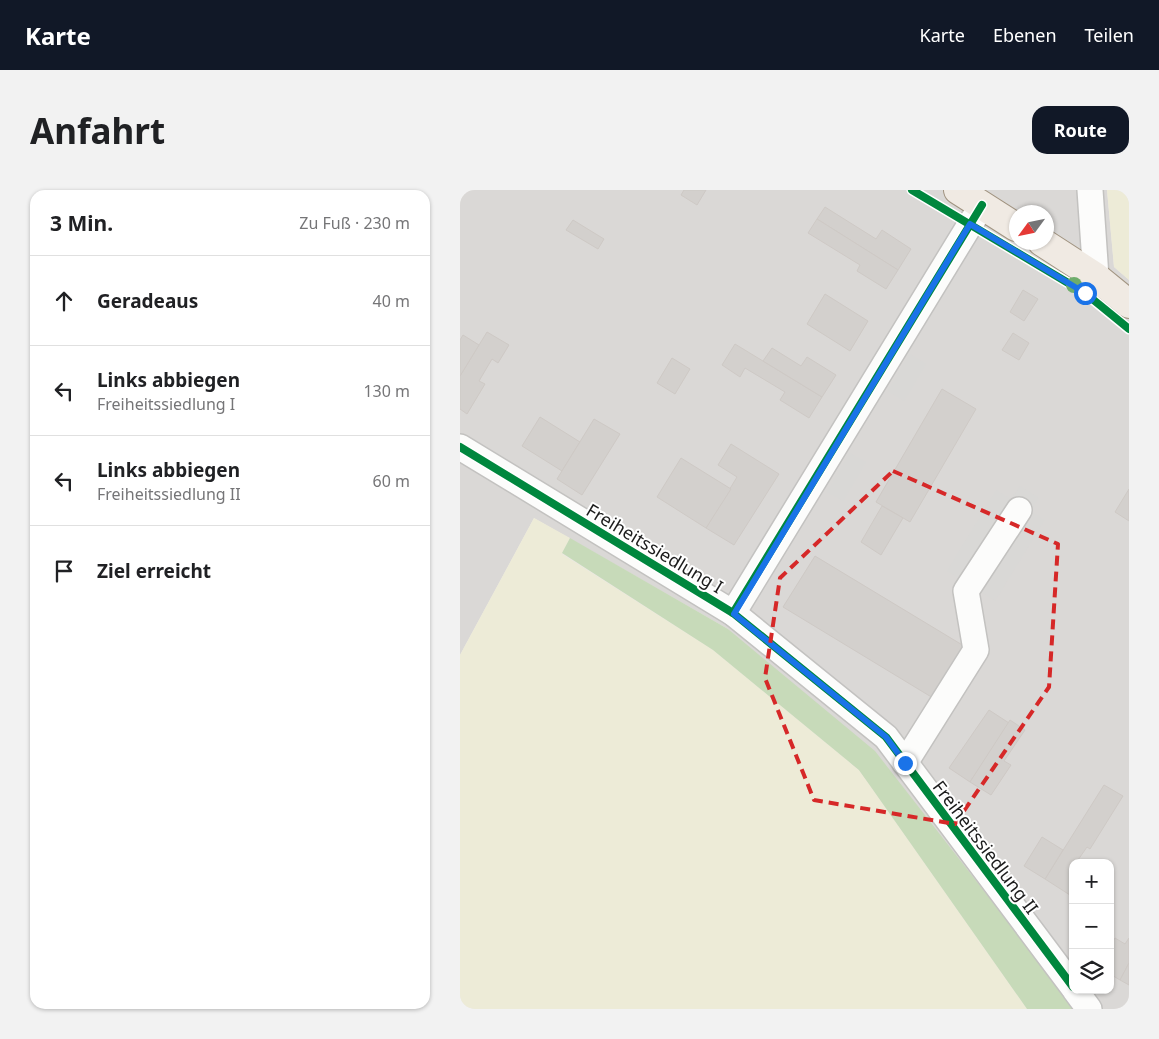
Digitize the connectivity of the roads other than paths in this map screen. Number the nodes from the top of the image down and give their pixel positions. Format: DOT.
graph roads {
  1 [pos="958,190"];
  2 [pos="1090,190"];
  3 [pos="982,205"];
  4 [pos="1009,222"];
  5 [pos="1054,250"];
  6 [pos="1096,277"];
  7 [pos="1129,304"];
  8 [pos="460,447"];
  9 [pos="1019,510"];
  10 [pos="734,614"];
  11 [pos="905,763"];
  12 [pos="1069,982"];
  13 [pos="1078,994"];
  14 [pos="1089,1009"];
  1 -- 3 [label="main road"];
  2 -- 6 [label="street"];
  3 -- 4 [label="main road"];
  3 -- 10 [label="street, Freiheitssiedlung I"];
  5 -- 6 [label="main road"];
  6 -- 7 [label="main road"];
  8 -- 10 [label="street, Freiheitssiedlung I"];
  9 -- 11 [label="street"];
  10 -- 11 [label="street, Freiheitssiedlung II"];
  11 -- 12 [label="street, Freiheitssiedlung II"];
  13 -- 14 [label="street, Freiheitssiedlung II"];
}
